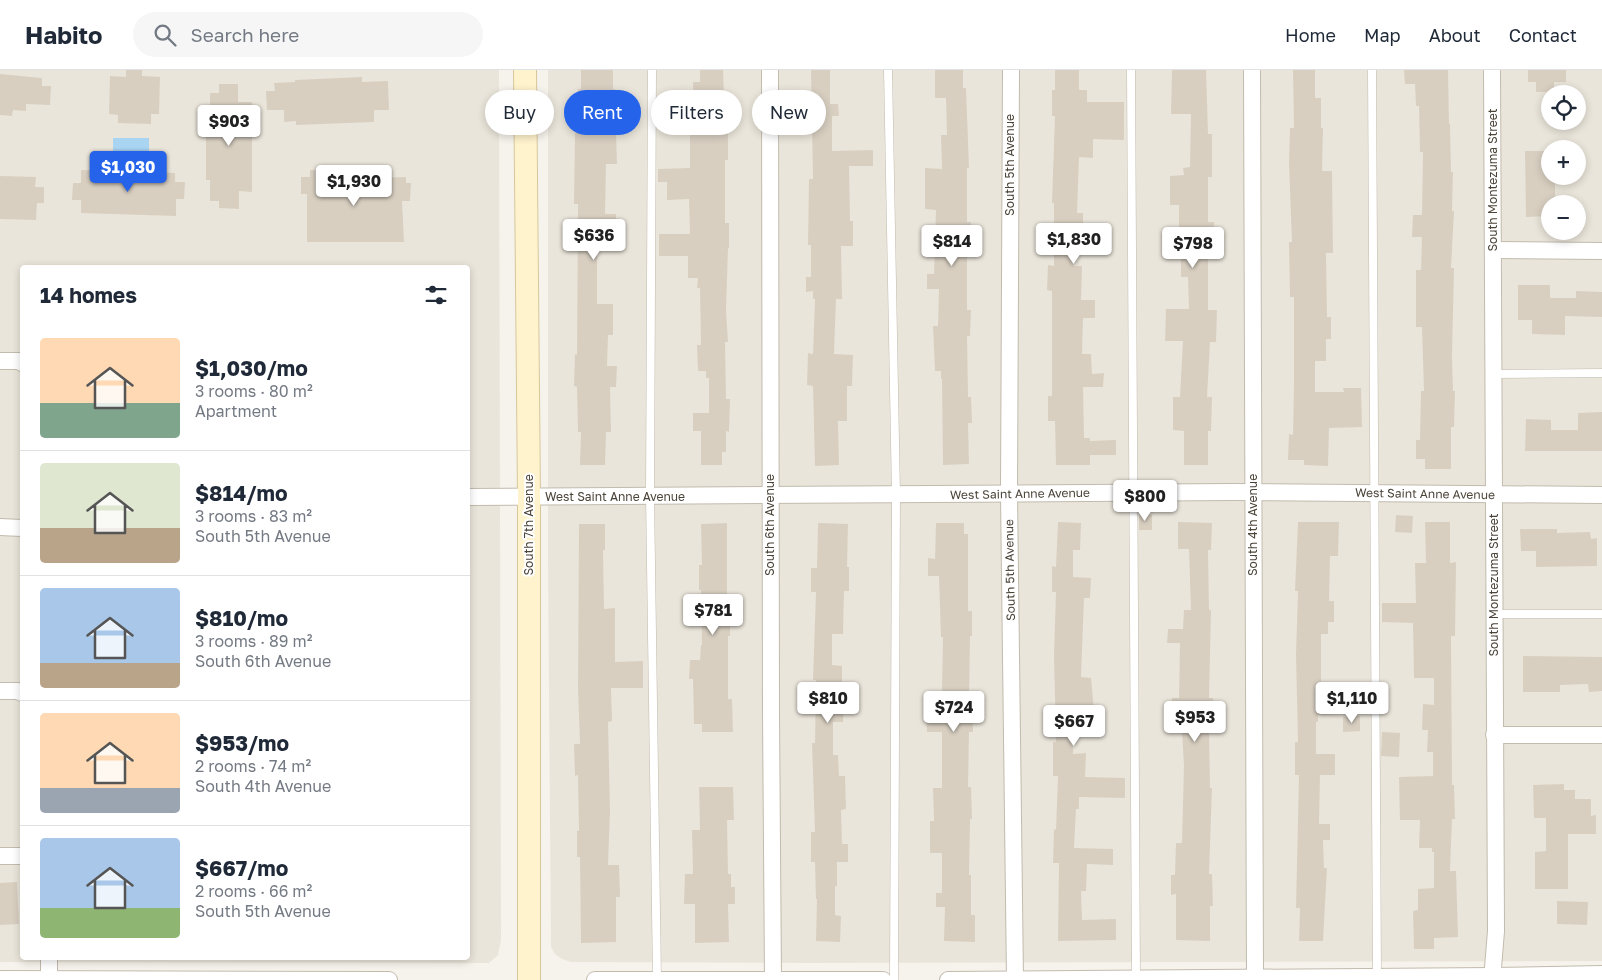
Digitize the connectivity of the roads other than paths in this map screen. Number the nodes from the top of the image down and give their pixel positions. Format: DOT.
graph roads {
  1 [pos="526,70"];
  2 [pos="652,70"];
  3 [pos="770,70"];
  4 [pos="888,70"];
  5 [pos="1010,70"];
  6 [pos="1132,70"];
  7 [pos="1252,70"];
  8 [pos="1372,70"];
  9 [pos="1492,70"];
  10 [pos="1493,250"];
  11 [pos="1602,251"];
  12 [pos="20,361"];
  13 [pos="0,362"];
  14 [pos="1602,373"];
  15 [pos="1494,374"];
  16 [pos="1134,492"];
  17 [pos="1253,492"];
  18 [pos="1374,493"];
  19 [pos="1009,494"];
  20 [pos="896,495"];
  21 [pos="1494,495"];
  22 [pos="1602,495"];
  23 [pos="650,496"];
  24 [pos="770,496"];
  25 [pos="470,497"];
  26 [pos="529,497"];
  27 [pos="0,527"];
  28 [pos="20,527"];
  29 [pos="1494,614"];
  30 [pos="1602,614"];
  31 [pos="0,691"];
  32 [pos="20,691"];
  33 [pos="1494,735"];
  34 [pos="1602,735"];
  35 [pos="0,856"];
  36 [pos="20,856"];
  37 [pos="49,960"];
  38 [pos="1602,974"];
  39 [pos="1377,977"];
  40 [pos="1136,978"];
  41 [pos="1492,978"];
  42 [pos="0,979"];
  43 [pos="49,979"];
  44 [pos="657,979"];
  45 [pos="675,979"];
  46 [pos="773,979"];
  47 [pos="1255,979"];
  48 [pos="289,980"];
  49 [pos="389,980"];
  50 [pos="529,980"];
  51 [pos="595,980"];
  52 [pos="883,980"];
  53 [pos="894,980"];
  54 [pos="948,980"];
  55 [pos="1015,980"];
  1 -- 26 [label="main road, South 7th Avenue"];
  2 -- 23 [label="lane"];
  3 -- 24 [label="street, South 6th Avenue"];
  4 -- 20 [label="lane"];
  5 -- 19 [label="street, South 5th Avenue"];
  6 -- 16 [label="lane"];
  7 -- 17 [label="street, South 4th Avenue"];
  8 -- 18 [label="lane"];
  9 -- 10 [label="street, South Montezuma Street"];
  10 -- 11 [label="street"];
  10 -- 15 [label="street, South Montezuma Street"];
  12 -- 13 [label="street"];
  14 -- 15 [label="lane"];
  15 -- 21 [label="street, South Montezuma Street"];
  16 -- 17 [label="street, West Saint Anne Avenue"];
  16 -- 19 [label="street, West Saint Anne Avenue"];
  16 -- 40 [label="lane"];
  17 -- 18 [label="street, West Saint Anne Avenue"];
  17 -- 47 [label="street, South 4th Avenue"];
  18 -- 21 [label="street, West Saint Anne Avenue"];
  18 -- 39 [label="lane"];
  19 -- 20 [label="street, West Saint Anne Avenue"];
  19 -- 55 [label="street, South 5th Avenue"];
  20 -- 24 [label="street, West Saint Anne Avenue"];
  20 -- 53 [label="lane"];
  21 -- 22 [label="street, West Saint Anne Avenue"];
  21 -- 29 [label="street, South Montezuma Street"];
  23 -- 24 [label="street, West Saint Anne Avenue"];
  23 -- 26 [label="street, West Saint Anne Avenue"];
  23 -- 44 [label="lane"];
  24 -- 46 [label="street, South 6th Avenue"];
  25 -- 26 [label="street, West Saint Anne Avenue"];
  26 -- 50 [label="main road, South 7th Avenue"];
  27 -- 28 [label="street"];
  29 -- 30 [label="lane"];
  29 -- 33 [label="street, South Montezuma Street"];
  31 -- 32 [label="street"];
  33 -- 34 [label="street"];
  33 -- 41 [label="street, South Montezuma Street"];
  35 -- 36 [label="street"];
  37 -- 43 [label="street"];
  38 -- 41 [label="street"];
  39 -- 41 [label="street"];
  39 -- 47 [label="street"];
  40 -- 47 [label="street"];
  40 -- 55 [label="street"];
  42 -- 43 [label="street"];
  43 -- 48 [label="street"];
  44 -- 45 [label="street"];
  44 -- 51 [label="street"];
  45 -- 46 [label="street"];
  46 -- 52 [label="street"];
  48 -- 49 [label="street"];
  54 -- 55 [label="street"];
}
